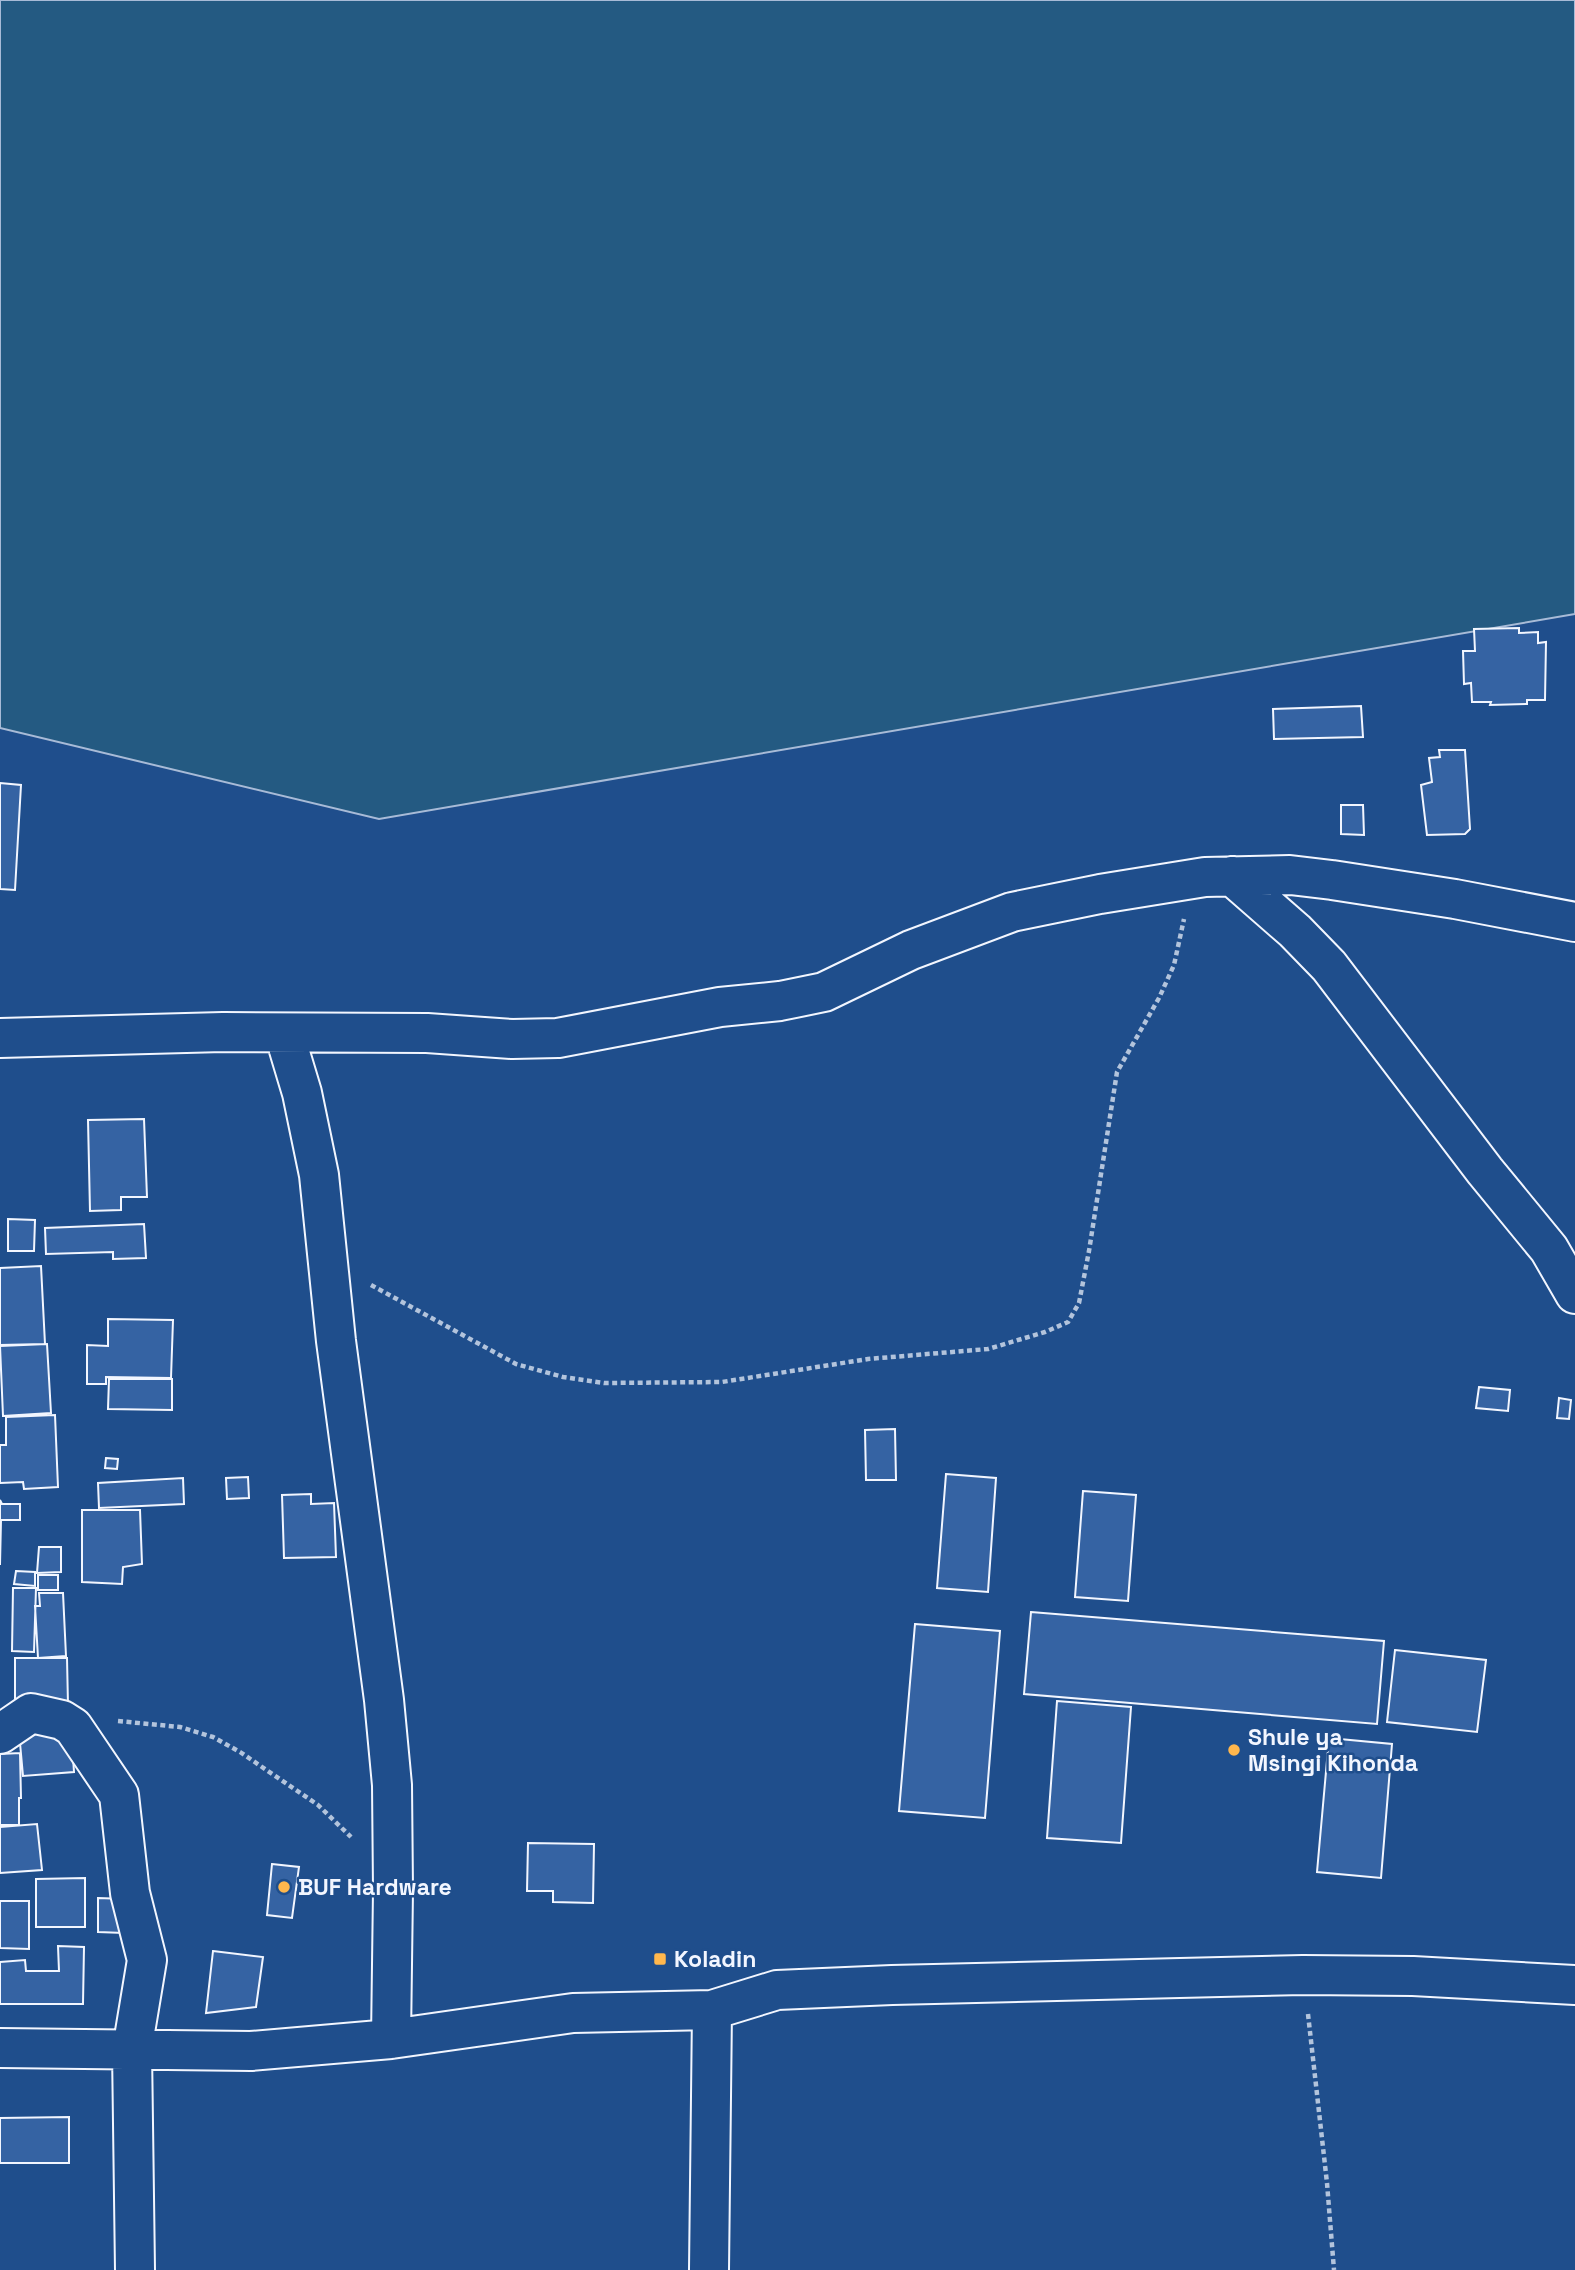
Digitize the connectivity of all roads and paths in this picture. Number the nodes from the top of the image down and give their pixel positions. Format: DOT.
graph roads {
  1 [pos="1232,876"];
  2 [pos="1187,880"];
  3 [pos="1575,922"];
  4 [pos="284,1033"];
  5 [pos="0,1038"];
  6 [pos="328,1260"];
  7 [pos="1575,1294"];
  8 [pos="62,1720"];
  9 [pos="0,1734"];
  10 [pos="393,1890"];
  11 [pos="1303,1975"];
  12 [pos="1574,1975"];
  13 [pos="712,2010"];
  14 [pos="391,2039"];
  15 [pos="0,2048"];
  16 [pos="132,2050"];
  17 [pos="135,2270"];
  18 [pos="709,2270"];
  19 [pos="1334,2270"];
  1 -- 2 [label="street"];
  1 -- 3 [label="street"];
  1 -- 7 [label="street"];
  2 -- 4 [label="street"];
  2 -- 6 [label="path"];
  4 -- 5 [label="street"];
  4 -- 6 [label="street"];
  6 -- 10 [label="street"];
  8 -- 9 [label="street"];
  8 -- 10 [label="path"];
  8 -- 16 [label="street"];
  10 -- 14 [label="street"];
  11 -- 12 [label="street"];
  11 -- 13 [label="street"];
  11 -- 19 [label="path"];
  13 -- 14 [label="street"];
  13 -- 18 [label="street"];
  14 -- 16 [label="street"];
  15 -- 16 [label="street"];
  16 -- 17 [label="street"];
}
